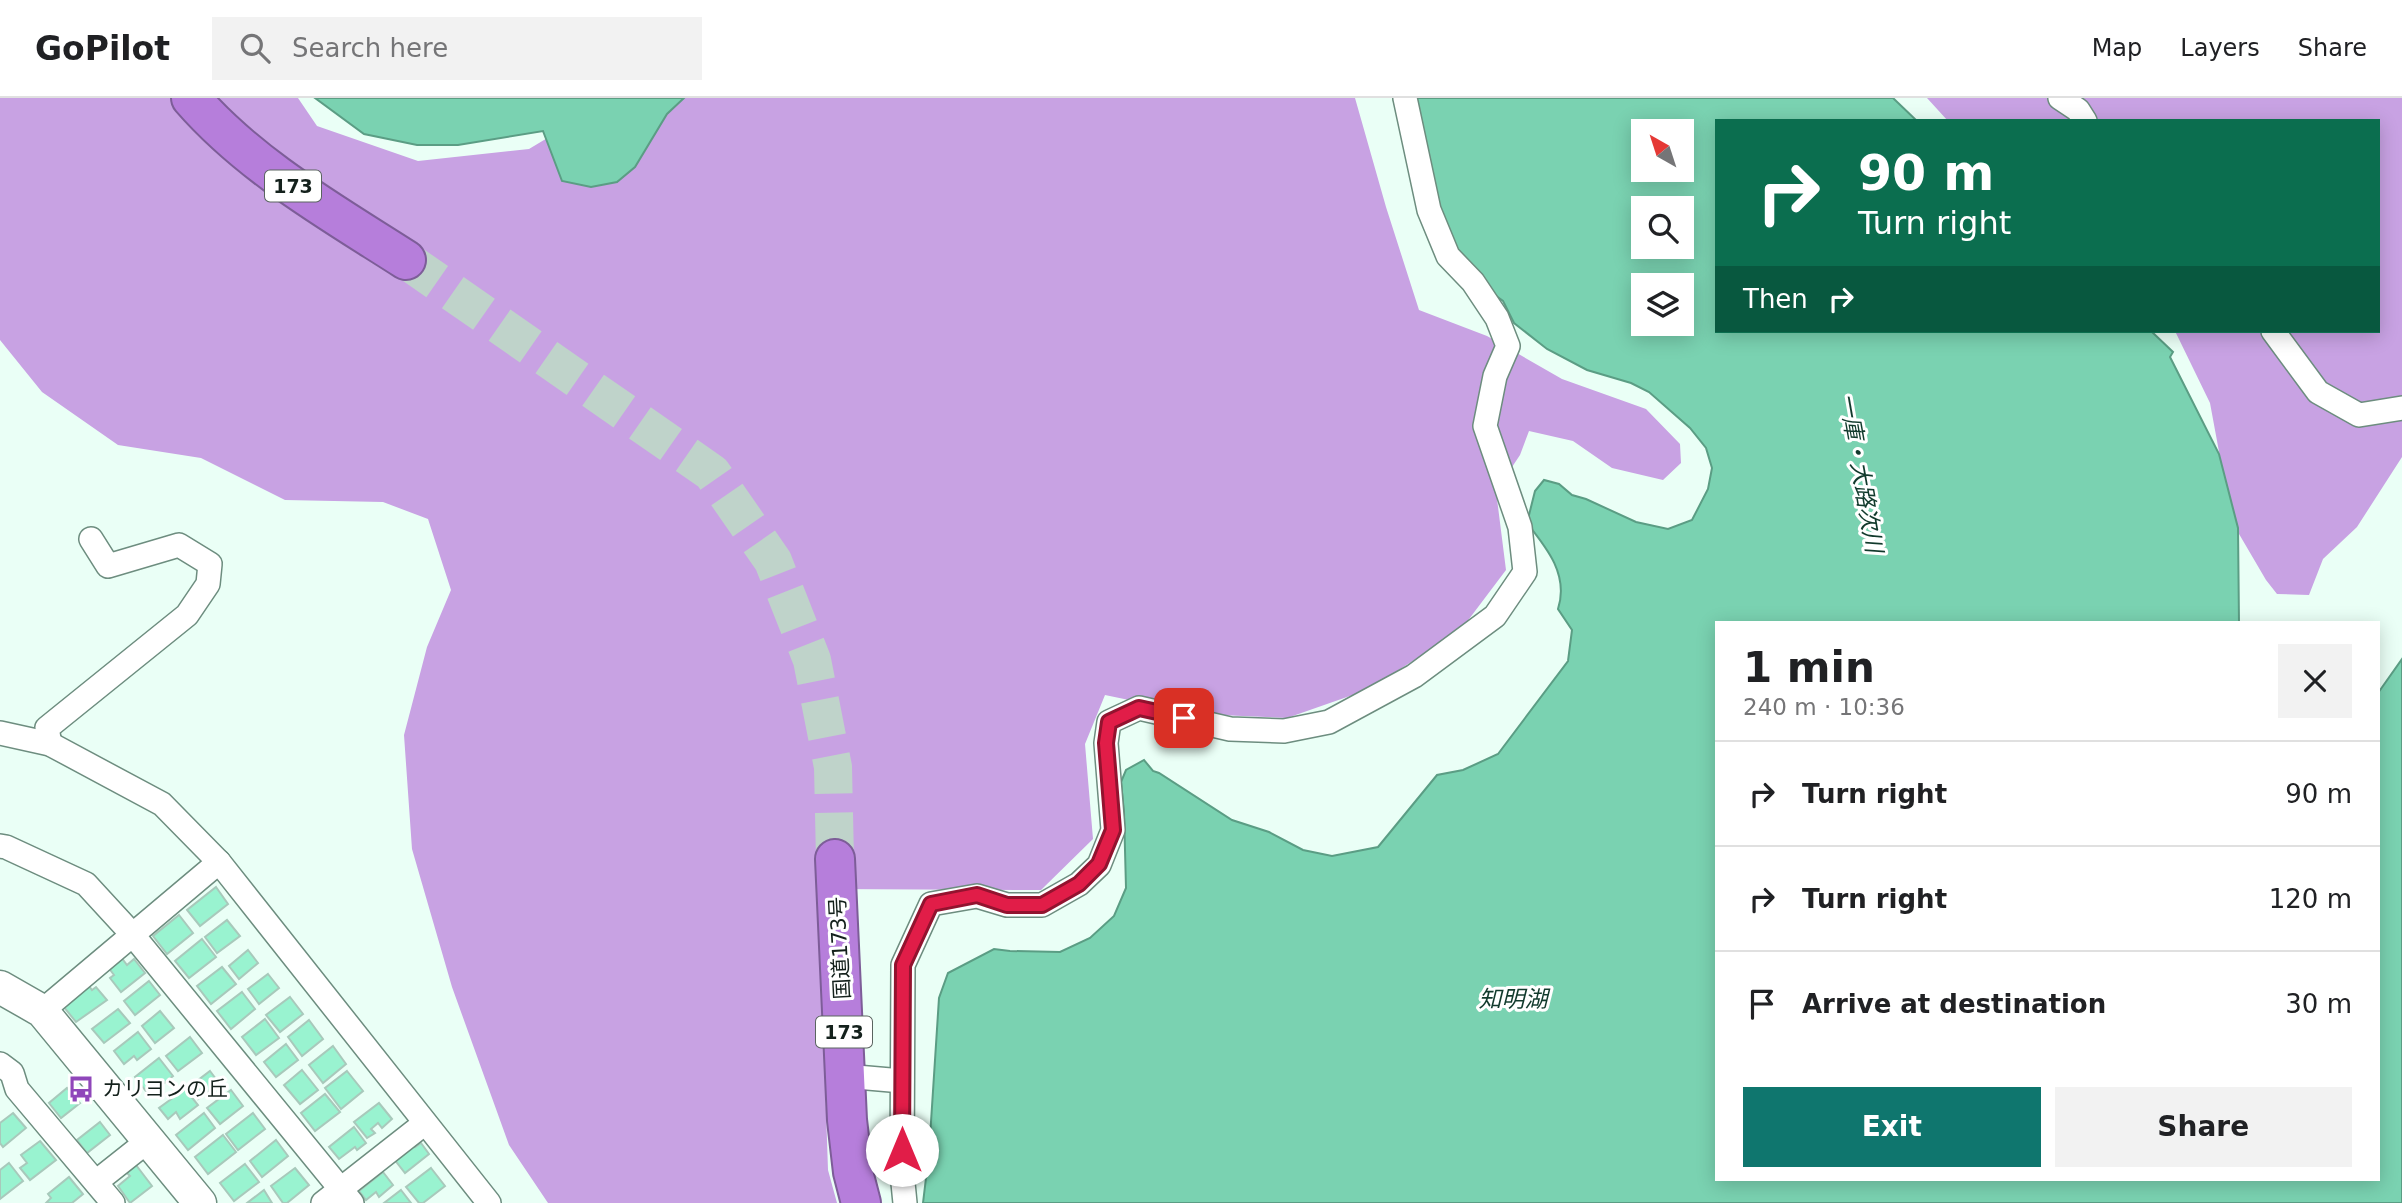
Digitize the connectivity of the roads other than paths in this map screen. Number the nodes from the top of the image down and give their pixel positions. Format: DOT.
graph roads {
  1 [pos="191,98"];
  2 [pos="1405,98"];
  3 [pos="2060,98"];
  4 [pos="2084,119"];
  5 [pos="406,260"];
  6 [pos="2274,333"];
  7 [pos="2402,408"];
  8 [pos="90,539"];
  9 [pos="0,733"];
  10 [pos="50,744"];
  11 [pos="0,846"];
  12 [pos="835,859"];
  13 [pos="219,862"];
  14 [pos="132,934"];
  15 [pos="0,987"];
  16 [pos="42,1012"];
  17 [pos="0,1064"];
  18 [pos="845,1076"];
  19 [pos="902,1081"];
  20 [pos="8,1096"];
  21 [pos="425,1123"];
  22 [pos="149,1140"];
  23 [pos="96,1182"];
  24 [pos="339,1199"];
  25 [pos="113,1203"];
  26 [pos="200,1203"];
  27 [pos="489,1203"];
  28 [pos="861,1203"];
  29 [pos="905,1203"];
  1 -- 5 [label="highway, 173"];
  2 -- 19 [label="street"];
  3 -- 4 [label="street"];
  6 -- 7 [label="street"];
  8 -- 10 [label="street"];
  9 -- 10 [label="street"];
  10 -- 13 [label="street"];
  11 -- 14 [label="street"];
  12 -- 18 [label="highway, 国道173号 / 173"];
  13 -- 14 [label="street"];
  13 -- 21 [label="street"];
  14 -- 16 [label="street"];
  14 -- 24 [label="street"];
  15 -- 16 [label="street"];
  16 -- 22 [label="street"];
  17 -- 20 [label="street"];
  18 -- 19 [label="street"];
  18 -- 28 [label="highway, 国道173号 / 173"];
  19 -- 29 [label="street"];
  20 -- 23 [label="street"];
  21 -- 24 [label="street"];
  21 -- 27 [label="street"];
  22 -- 23 [label="street"];
  22 -- 26 [label="street"];
  23 -- 25 [label="street"];
}
